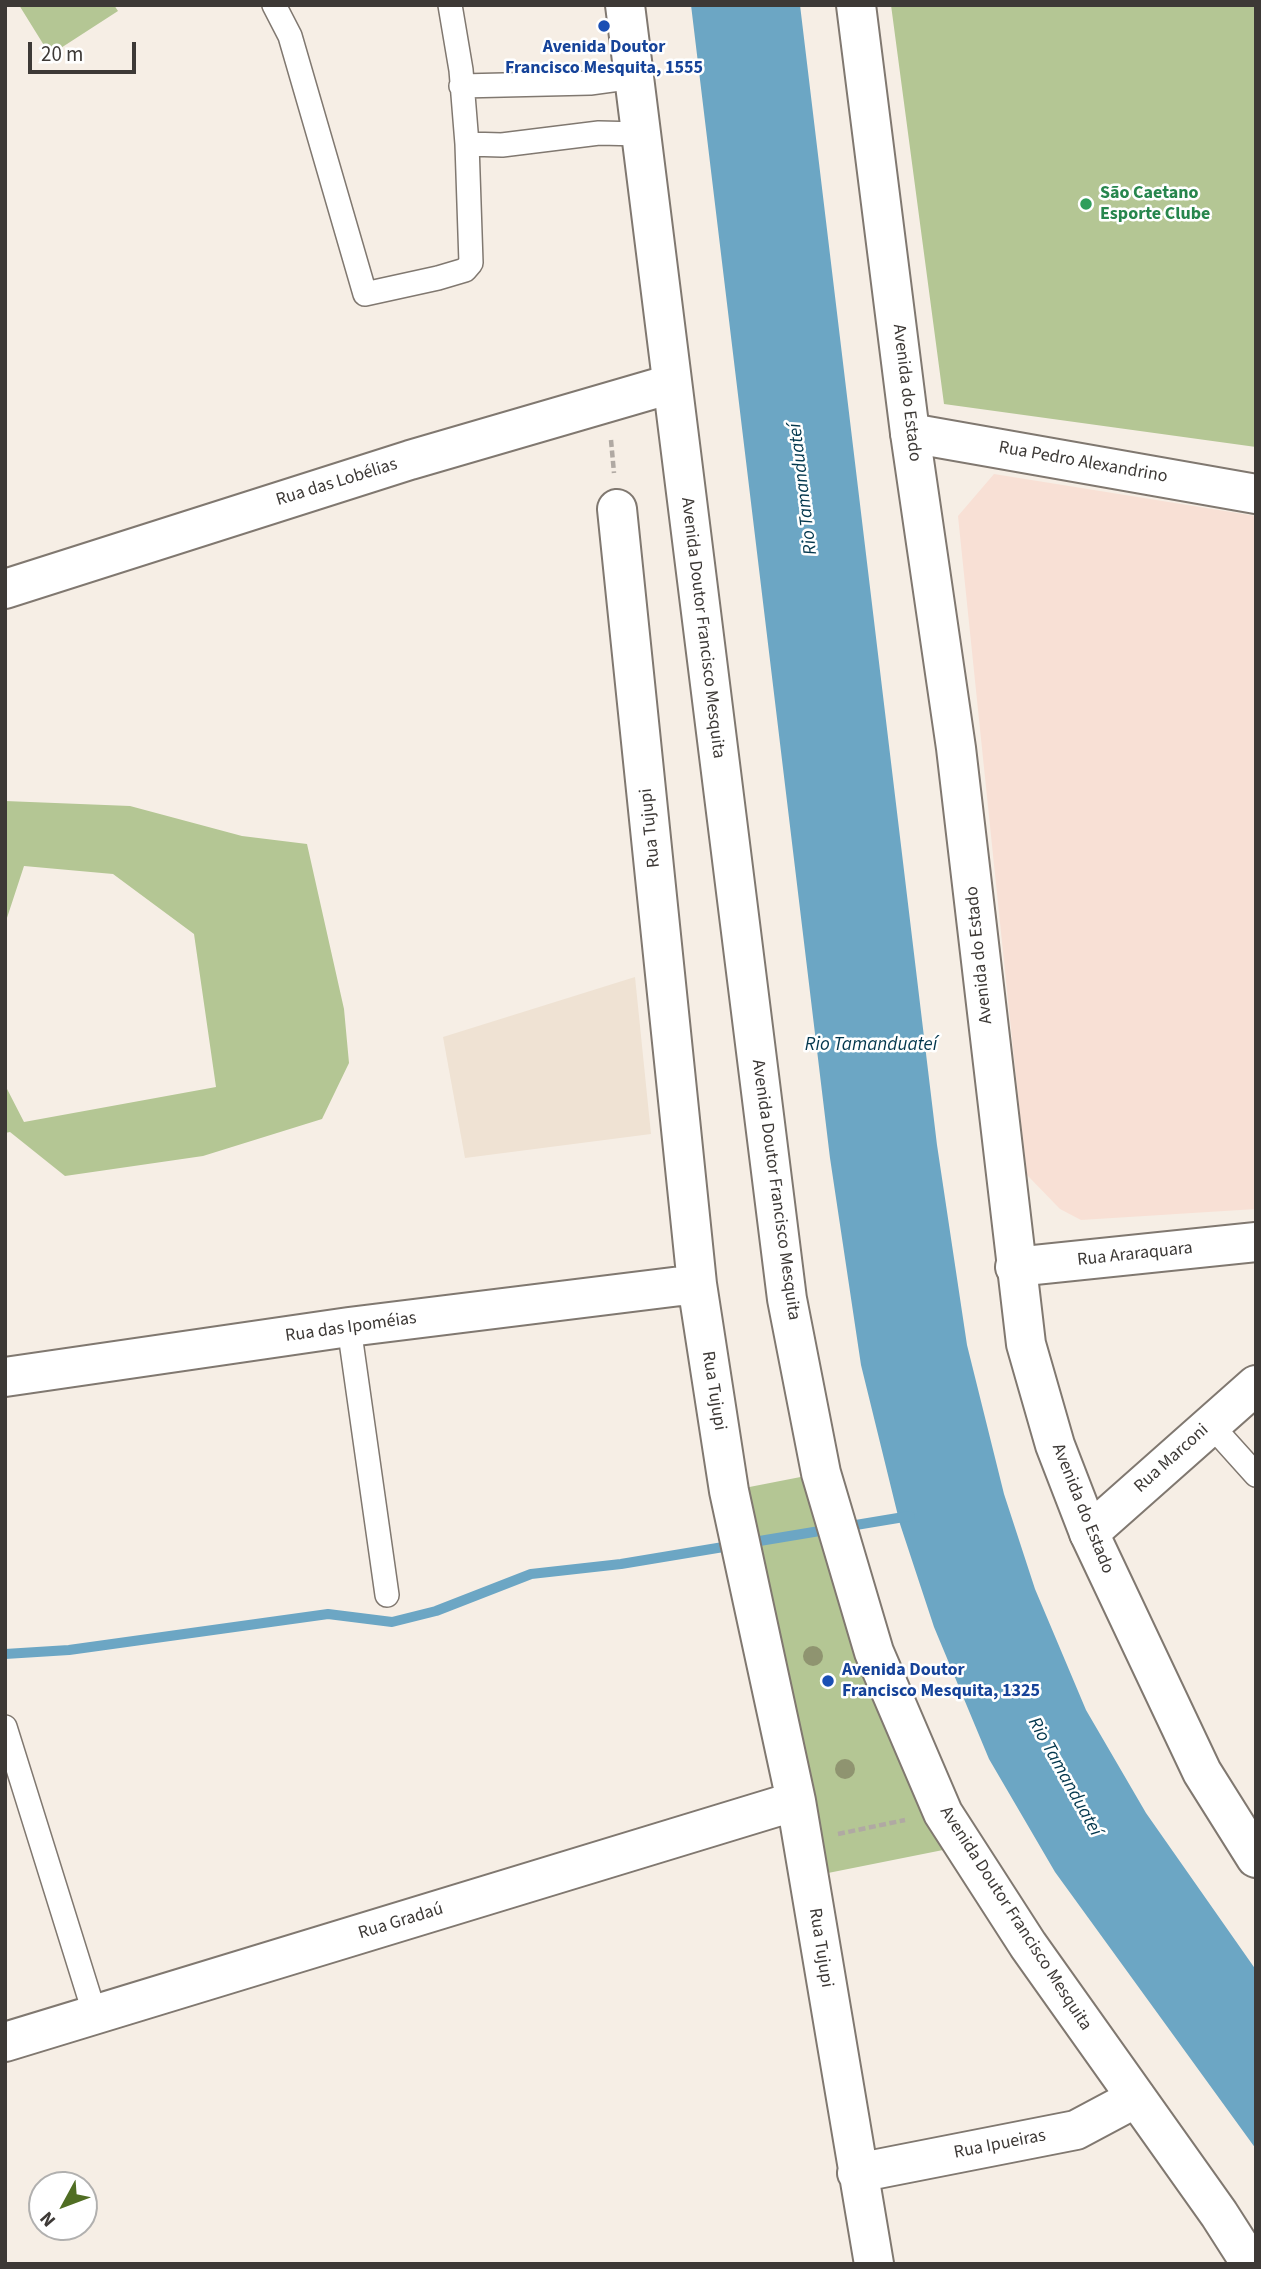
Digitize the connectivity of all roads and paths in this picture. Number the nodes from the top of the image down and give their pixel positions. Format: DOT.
graph roads {
  1 [pos="274,5"];
  2 [pos="450,5"];
  3 [pos="625,5"];
  4 [pos="856,5"];
  5 [pos="634,77"];
  6 [pos="461,86"];
  7 [pos="641,134"];
  8 [pos="467,144"];
  9 [pos="671,384"];
  10 [pos="608,402"];
  11 [pos="910,433"];
  12 [pos="1256,494"];
  13 [pos="617,509"];
  14 [pos="5,589"];
  15 [pos="1256,1242"];
  16 [pos="1015,1267"];
  17 [pos="697,1284"];
  18 [pos="349,1327"];
  19 [pos="5,1377"];
  20 [pos="1256,1385"];
  21 [pos="1211,1425"];
  22 [pos="1256,1475"];
  23 [pos="1089,1534"];
  24 [pos="387,1594"];
  25 [pos="5,1727"];
  26 [pos="796,1801"];
  27 [pos="943,1812"];
  28 [pos="1249,1832"];
  29 [pos="803,1841"];
  30 [pos="95,2015"];
  31 [pos="5,2042"];
  32 [pos="1136,2098"];
  33 [pos="857,2173"];
  34 [pos="874,2264"];
  35 [pos="1251,2264"];
  1 -- 8 [label="lane"];
  2 -- 6 [label="lane"];
  3 -- 5 [label="main road, Avenida Doutor Francisco Mesquita"];
  4 -- 11 [label="main road, Avenida do Estado"];
  5 -- 6 [label="lane"];
  5 -- 7 [label="main road, Avenida Doutor Francisco Mesquita"];
  6 -- 8 [label="lane"];
  7 -- 8 [label="lane"];
  7 -- 9 [label="main road, Avenida Doutor Francisco Mesquita"];
  9 -- 10 [label="main road, Rua das Lobélias"];
  9 -- 27 [label="main road, Avenida Doutor Francisco Mesquita"];
  10 -- 13 [label="path"];
  10 -- 14 [label="main road, Rua das Lobélias"];
  11 -- 12 [label="main road, Rua Pedro Alexandrino"];
  11 -- 16 [label="main road, Avenida do Estado"];
  13 -- 17 [label="main road, Rua Tujupi"];
  15 -- 16 [label="main road, Rua Araraquara"];
  16 -- 23 [label="main road, Avenida do Estado"];
  17 -- 18 [label="main road, Rua das Ipoméias"];
  17 -- 26 [label="main road, Rua Tujupi"];
  18 -- 19 [label="main road, Rua das Ipoméias"];
  18 -- 24 [label="lane"];
  20 -- 21 [label="main road, Rua Marconi"];
  21 -- 22 [label="lane"];
  21 -- 23 [label="main road, Rua Marconi"];
  23 -- 28 [label="main road, Avenida do Estado"];
  25 -- 30 [label="lane"];
  26 -- 29 [label="main road, Rua Tujupi"];
  26 -- 30 [label="main road, Rua Gradaú"];
  27 -- 29 [label="path"];
  27 -- 32 [label="main road, Avenida Doutor Francisco Mesquita"];
  29 -- 33 [label="main road, Rua Tujupi"];
  30 -- 31 [label="main road, Rua Gradaú"];
  32 -- 33 [label="main road, Rua Ipueiras"];
  32 -- 35 [label="main road, Avenida Doutor Francisco Mesquita"];
  33 -- 34 [label="main road, Rua Tujupi"];
}
